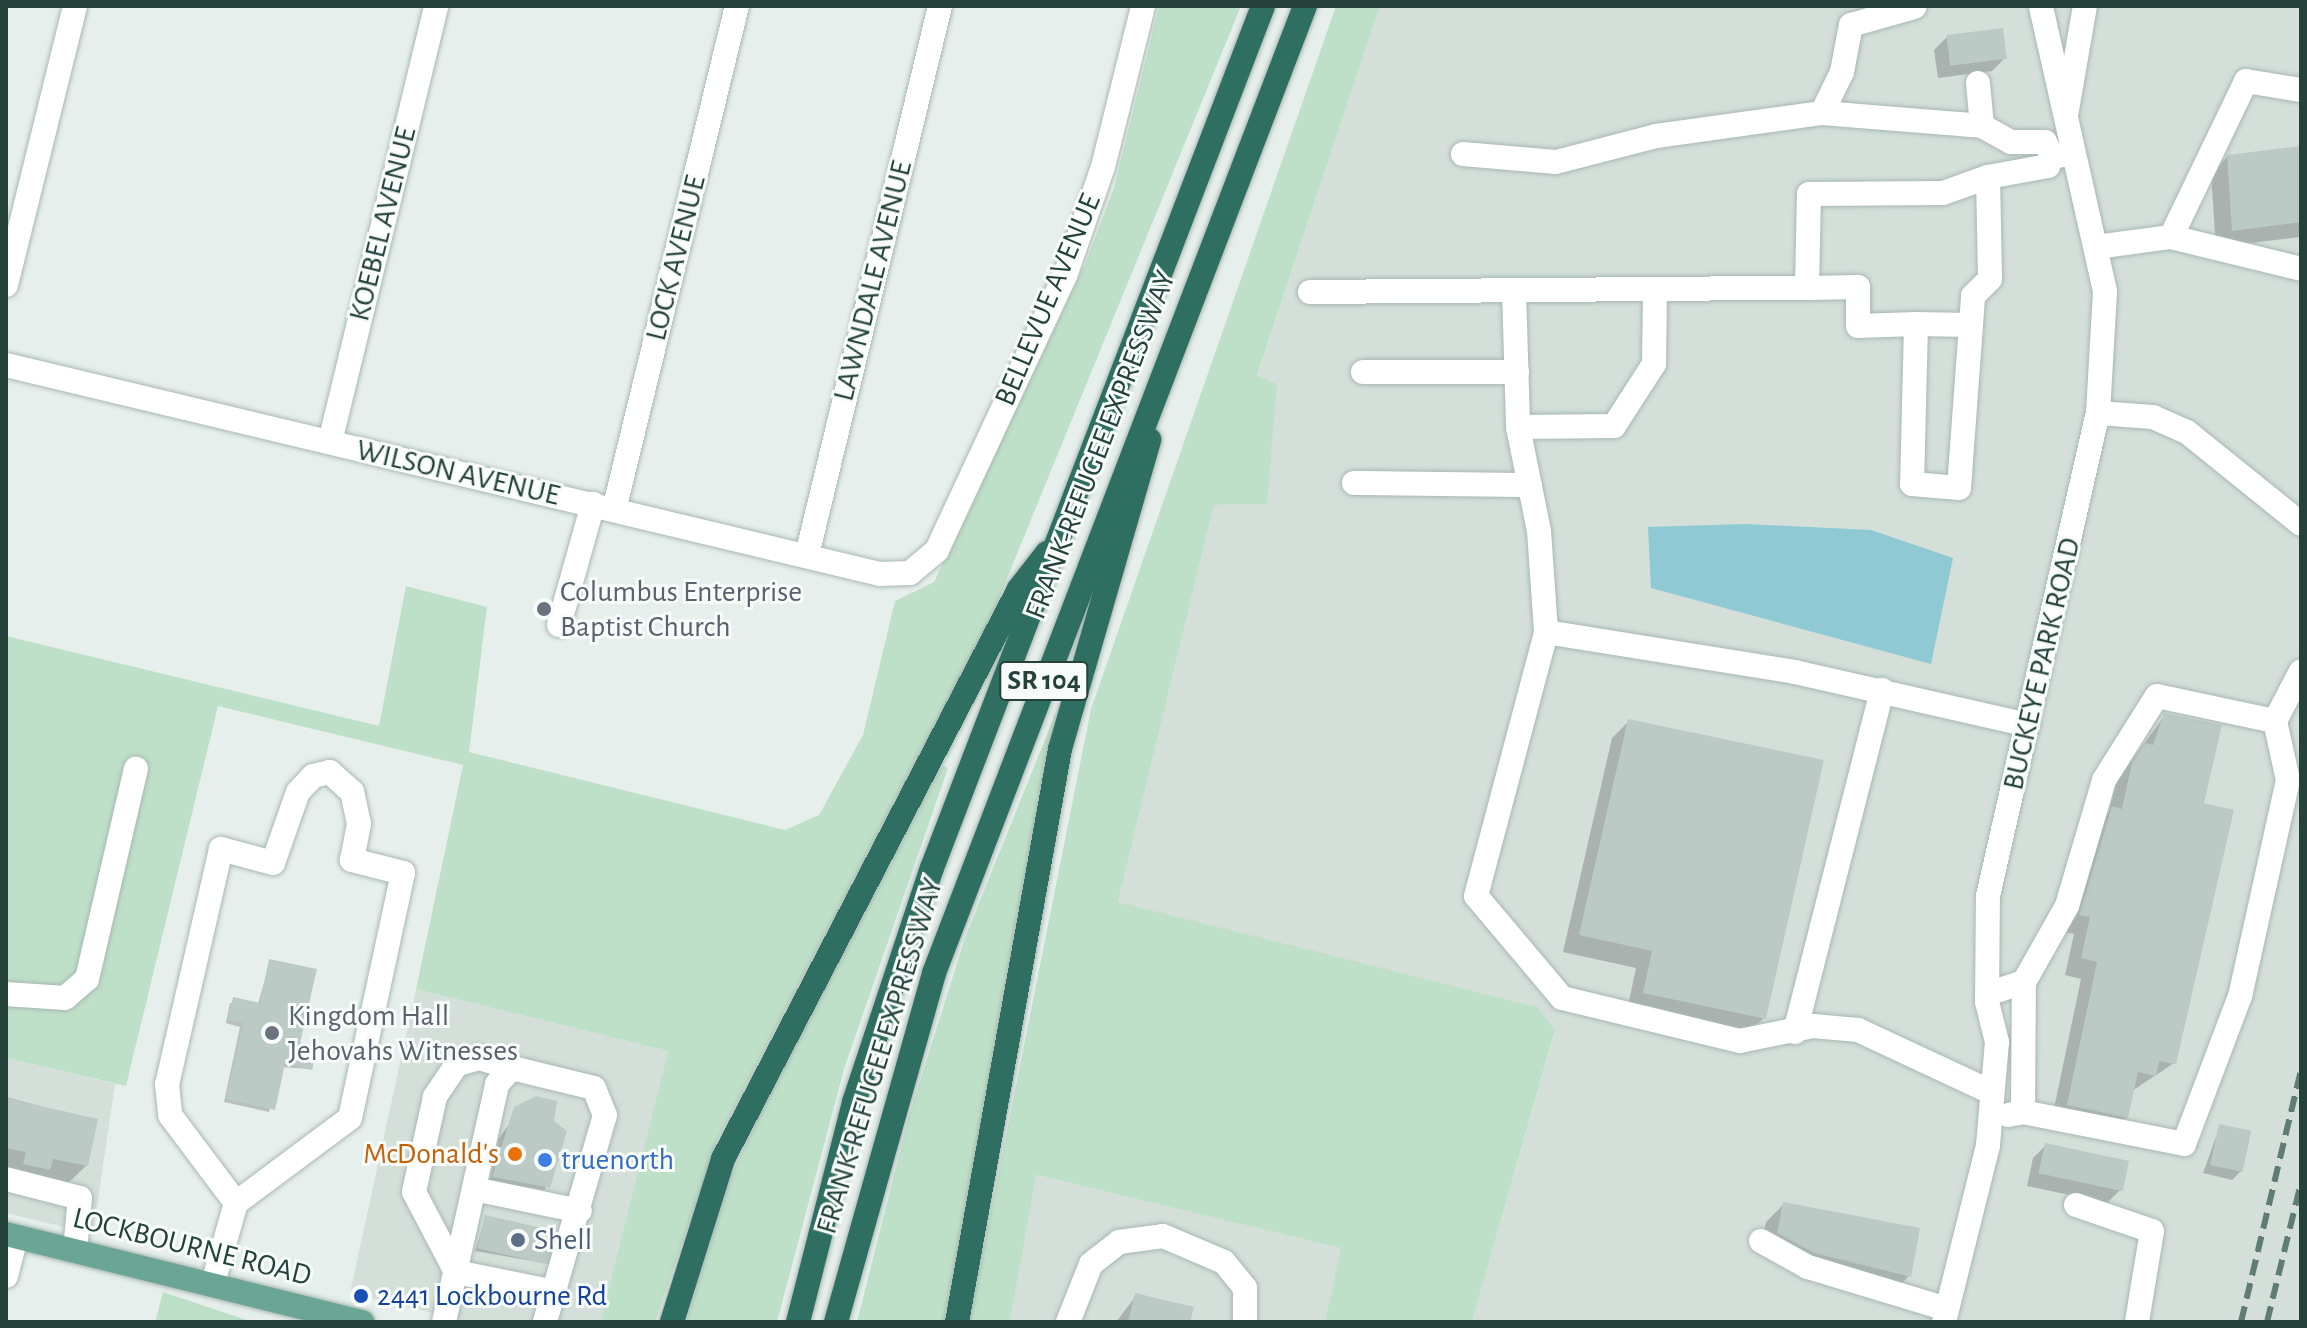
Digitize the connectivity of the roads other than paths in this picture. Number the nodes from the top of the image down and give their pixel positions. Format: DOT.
graph roads {
  1 [pos="75,6"];
  2 [pos="436,6"];
  3 [pos="737,6"];
  4 [pos="940,6"];
  5 [pos="1143,6"];
  6 [pos="1263,6"];
  7 [pos="1305,6"];
  8 [pos="2041,6"];
  9 [pos="2085,6"];
  10 [pos="1914,7"];
  11 [pos="1978,83"];
  12 [pos="2301,90"];
  13 [pos="1822,113"];
  14 [pos="2065,116"];
  15 [pos="1982,126"];
  16 [pos="1463,154"];
  17 [pos="2063,155"];
  18 [pos="1988,177"];
  19 [pos="2171,237"];
  20 [pos="2096,247"];
  21 [pos="2301,269"];
  22 [pos="6,285"];
  23 [pos="1807,288"];
  24 [pos="1655,289"];
  25 [pos="1514,290"];
  26 [pos="1310,292"];
  27 [pos="1916,324"];
  28 [pos="1971,325"];
  29 [pos="6,365"];
  30 [pos="1363,372"];
  31 [pos="1517,372"];
  32 [pos="1158,391"];
  33 [pos="2098,413"];
  34 [pos="1518,427"];
  35 [pos="330,442"];
  36 [pos="1354,483"];
  37 [pos="1530,485"];
  38 [pos="604,507"];
  39 [pos="2301,524"];
  40 [pos="1063,532"];
  41 [pos="807,555"];
  42 [pos="910,573"];
  43 [pos="559,625"];
  44 [pos="1546,632"];
  45 [pos="2301,671"];
  46 [pos="1892,692"];
  47 [pos="2275,721"];
  48 [pos="2028,725"];
  49 [pos="136,769"];
  50 [pos="2024,982"];
  51 [pos="6,994"];
  52 [pos="1987,994"];
  53 [pos="1795,1032"];
  54 [pos="512,1068"];
  55 [pos="1991,1092"];
  56 [pos="2023,1112"];
  57 [pos="1990,1118"];
  58 [pos="6,1179"];
  59 [pos="474,1189"];
  60 [pos="236,1203"];
  61 [pos="2076,1205"];
  62 [pos="580,1211"];
  63 [pos="11,1236"];
  64 [pos="1761,1241"];
  65 [pos="75,1250"];
  66 [pos="456,1272"];
  67 [pos="6,1276"];
  68 [pos="213,1283"];
  69 [pos="555,1292"];
  70 [pos="1946,1315"];
  71 [pos="362,1322"];
  72 [pos="444,1322"];
  73 [pos="545,1322"];
  74 [pos="672,1322"];
  75 [pos="798,1322"];
  76 [pos="836,1322"];
  77 [pos="957,1322"];
  78 [pos="1068,1322"];
  79 [pos="1245,1322"];
  80 [pos="2137,1322"];
  1 -- 22 [label="street"];
  2 -- 35 [label="street, KOEBEL AVENUE"];
  3 -- 38 [label="street, LOCK AVENUE"];
  4 -- 41 [label="street, LAWNDALE AVENUE"];
  5 -- 42 [label="street, BELLEVUE AVENUE"];
  6 -- 40 [label="highway, FRANK-REFUGEE EXPRESSWAY / SR 104"];
  7 -- 32 [label="highway, FRANK-REFUGEE EXPRESSWAY / SR 104"];
  8 -- 14 [label="street, BUCKEYE PARK ROAD"];
  9 -- 14 [label="street"];
  10 -- 13 [label="street"];
  11 -- 15 [label="street"];
  12 -- 19 [label="street"];
  13 -- 15 [label="street"];
  13 -- 16 [label="street"];
  14 -- 17 [label="street, BUCKEYE PARK ROAD"];
  15 -- 17 [label="street"];
  17 -- 18 [label="street"];
  17 -- 20 [label="street, BUCKEYE PARK ROAD"];
  18 -- 23 [label="street"];
  18 -- 28 [label="street"];
  19 -- 20 [label="street"];
  19 -- 21 [label="street"];
  20 -- 33 [label="street, BUCKEYE PARK ROAD"];
  23 -- 24 [label="street"];
  23 -- 27 [label="street"];
  24 -- 25 [label="street"];
  24 -- 34 [label="street"];
  25 -- 26 [label="street"];
  25 -- 31 [label="street"];
  27 -- 28 [label="street"];
  27 -- 28 [label="street"];
  29 -- 35 [label="street, WILSON AVENUE"];
  30 -- 31 [label="street"];
  31 -- 34 [label="street"];
  32 -- 76 [label="highway, FRANK-REFUGEE EXPRESSWAY / SR 104"];
  32 -- 77 [label="highway"];
  33 -- 39 [label="street"];
  33 -- 48 [label="street, BUCKEYE PARK ROAD"];
  34 -- 37 [label="street"];
  35 -- 38 [label="street, WILSON AVENUE"];
  36 -- 37 [label="street"];
  37 -- 44 [label="street"];
  38 -- 41 [label="street, WILSON AVENUE"];
  38 -- 43 [label="street, LOCK AVENUE"];
  40 -- 74 [label="highway"];
  40 -- 75 [label="highway, FRANK-REFUGEE EXPRESSWAY / SR 104"];
  41 -- 42 [label="street, WILSON AVENUE"];
  44 -- 46 [label="street"];
  44 -- 53 [label="street"];
  45 -- 47 [label="street"];
  46 -- 48 [label="street"];
  46 -- 53 [label="street"];
  47 -- 50 [label="street"];
  47 -- 56 [label="street"];
  48 -- 52 [label="street, BUCKEYE PARK ROAD"];
  49 -- 51 [label="street"];
  50 -- 52 [label="street"];
  50 -- 56 [label="street"];
  52 -- 55 [label="street, BUCKEYE PARK ROAD"];
  53 -- 55 [label="street"];
  54 -- 59 [label="street"];
  54 -- 62 [label="street"];
  54 -- 66 [label="street"];
  55 -- 57 [label="street, BUCKEYE PARK ROAD"];
  56 -- 57 [label="street"];
  57 -- 70 [label="street, BUCKEYE PARK ROAD"];
  58 -- 65 [label="street"];
  59 -- 62 [label="street"];
  59 -- 66 [label="street"];
  60 -- 60 [label="street"];
  60 -- 68 [label="street"];
  61 -- 80 [label="street"];
  62 -- 69 [label="street"];
  63 -- 65 [label="main road, LOCKBOURNE ROAD"];
  63 -- 67 [label="street"];
  64 -- 70 [label="street"];
  65 -- 68 [label="main road, LOCKBOURNE ROAD"];
  66 -- 69 [label="street"];
  66 -- 72 [label="street"];
  68 -- 71 [label="main road, LOCKBOURNE ROAD"];
  69 -- 73 [label="street"];
  78 -- 79 [label="street"];
}
